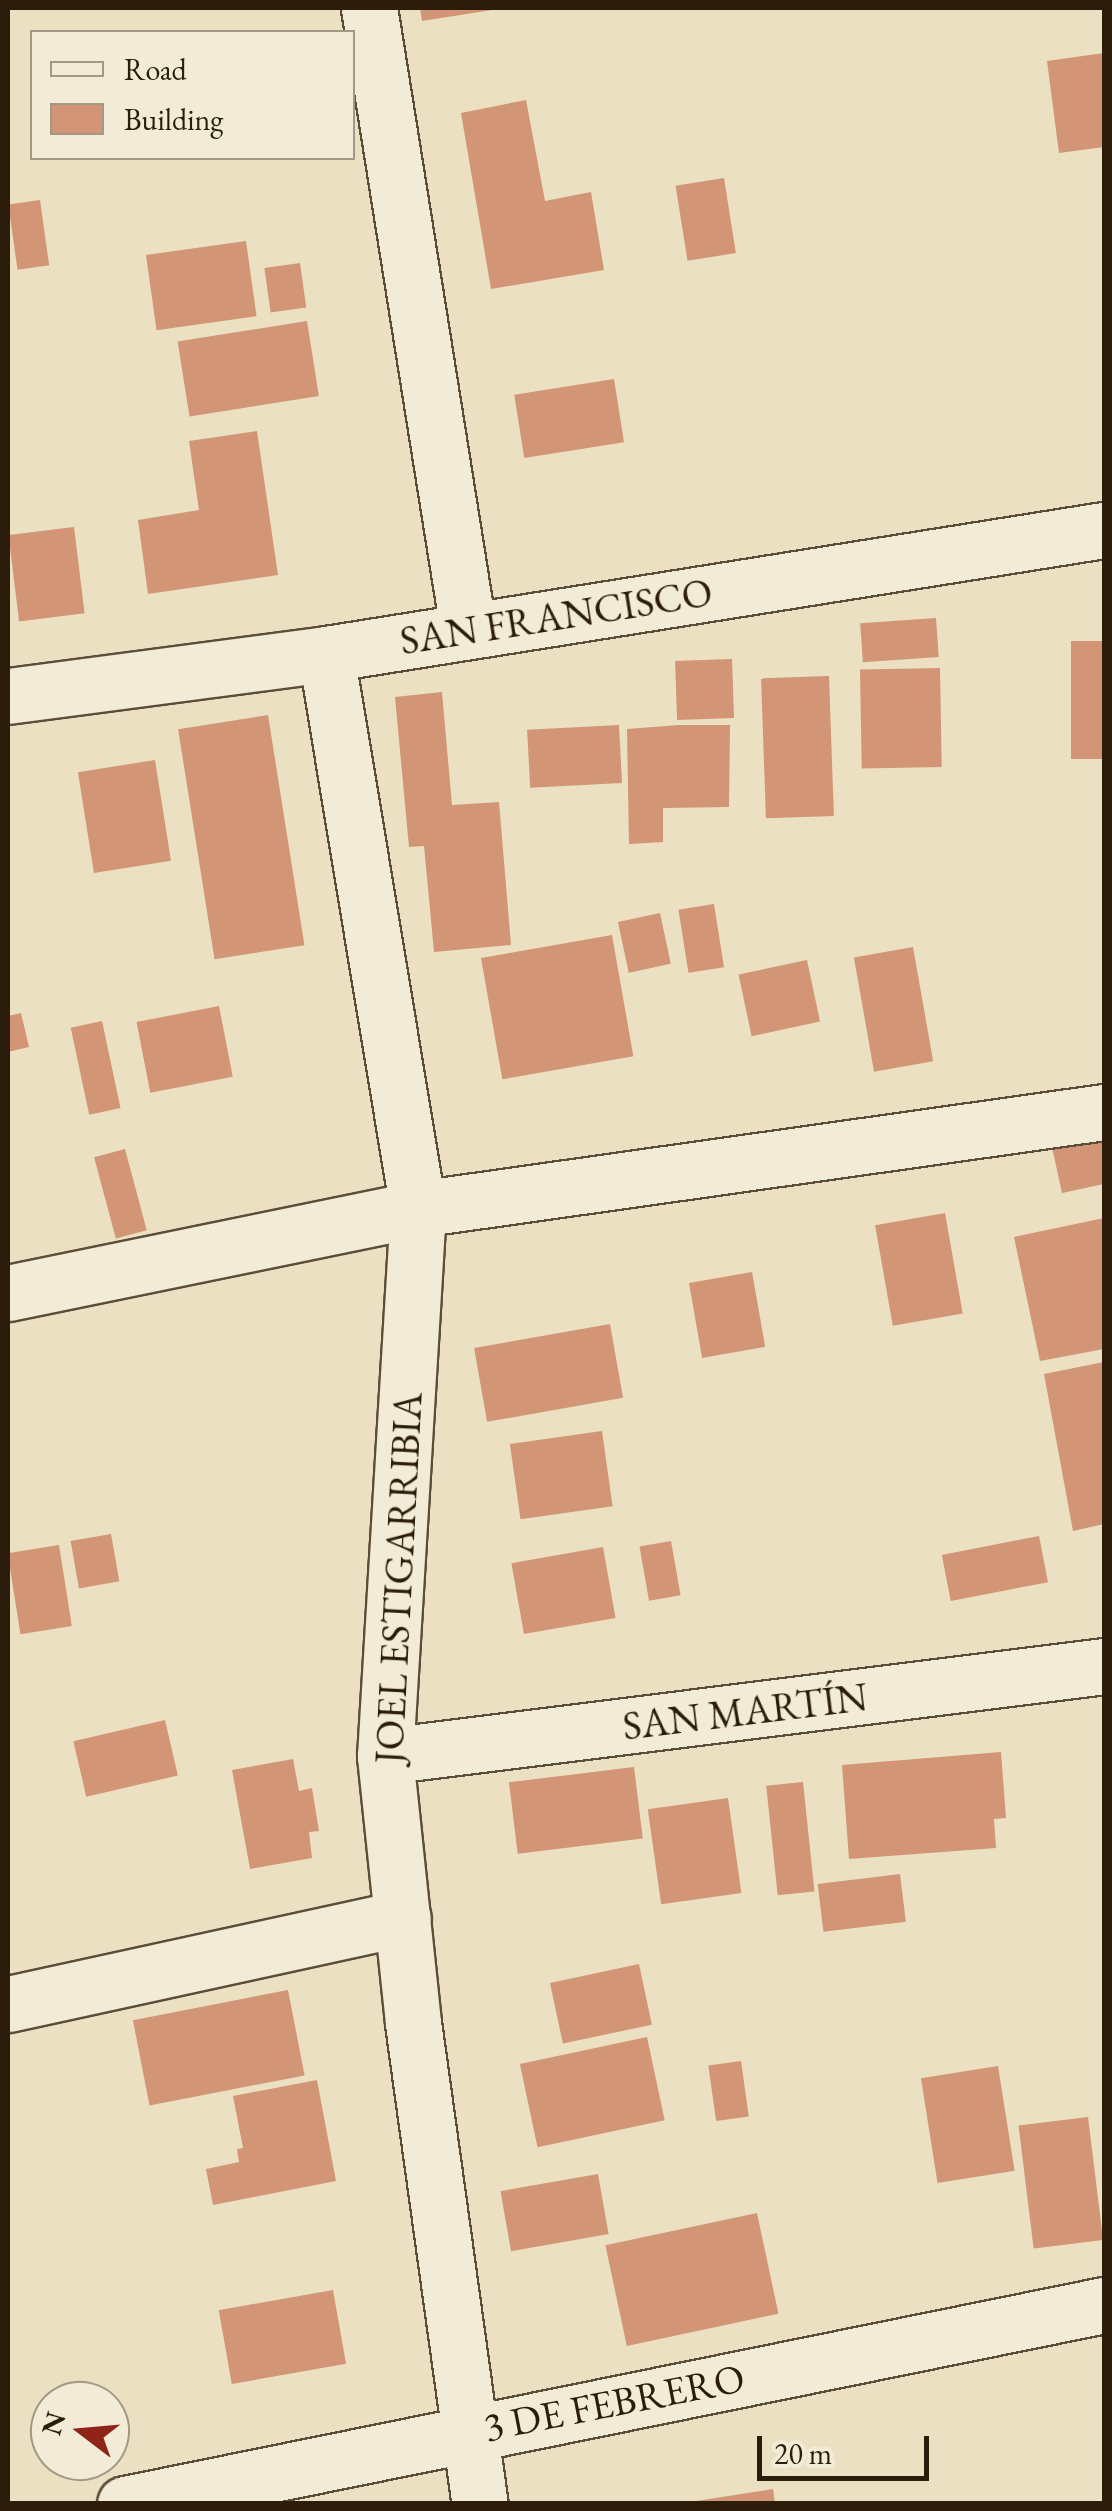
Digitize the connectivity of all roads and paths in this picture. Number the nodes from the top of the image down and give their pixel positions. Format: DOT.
graph roads {
  1 [pos="369,8"];
  2 [pos="1104,530"];
  3 [pos="468,628"];
  4 [pos="326,654"];
  5 [pos="8,696"];
  6 [pos="1104,1112"];
  7 [pos="418,1209"];
  8 [pos="8,1294"];
  9 [pos="1104,1666"];
  10 [pos="385,1756"];
  11 [pos="403,1918"];
  12 [pos="8,2004"];
  13 [pos="1104,2305"];
  14 [pos="473,2430"];
  15 [pos="125,2504"];
  16 [pos="480,2504"];
  1 -- 3 [label="street"];
  2 -- 3 [label="street, SAN FRANCISCO"];
  3 -- 4 [label="street, SAN FRANCISCO"];
  4 -- 5 [label="street, SAN FRANCISCO"];
  4 -- 7 [label="street, JOEL ESTIGARRIBIA"];
  6 -- 7 [label="street"];
  7 -- 8 [label="street"];
  7 -- 10 [label="street, JOEL ESTIGARRIBIA"];
  9 -- 10 [label="street, SAN MARTÍN"];
  10 -- 11 [label="street, JOEL ESTIGARRIBIA"];
  11 -- 12 [label="street"];
  11 -- 14 [label="street, JOEL ESTIGARRIBIA"];
  13 -- 14 [label="street, 3 DE FEBRERO"];
  14 -- 15 [label="street, 3 DE FEBRERO"];
  14 -- 16 [label="street, JOEL ESTIGARRIBIA"];
}
